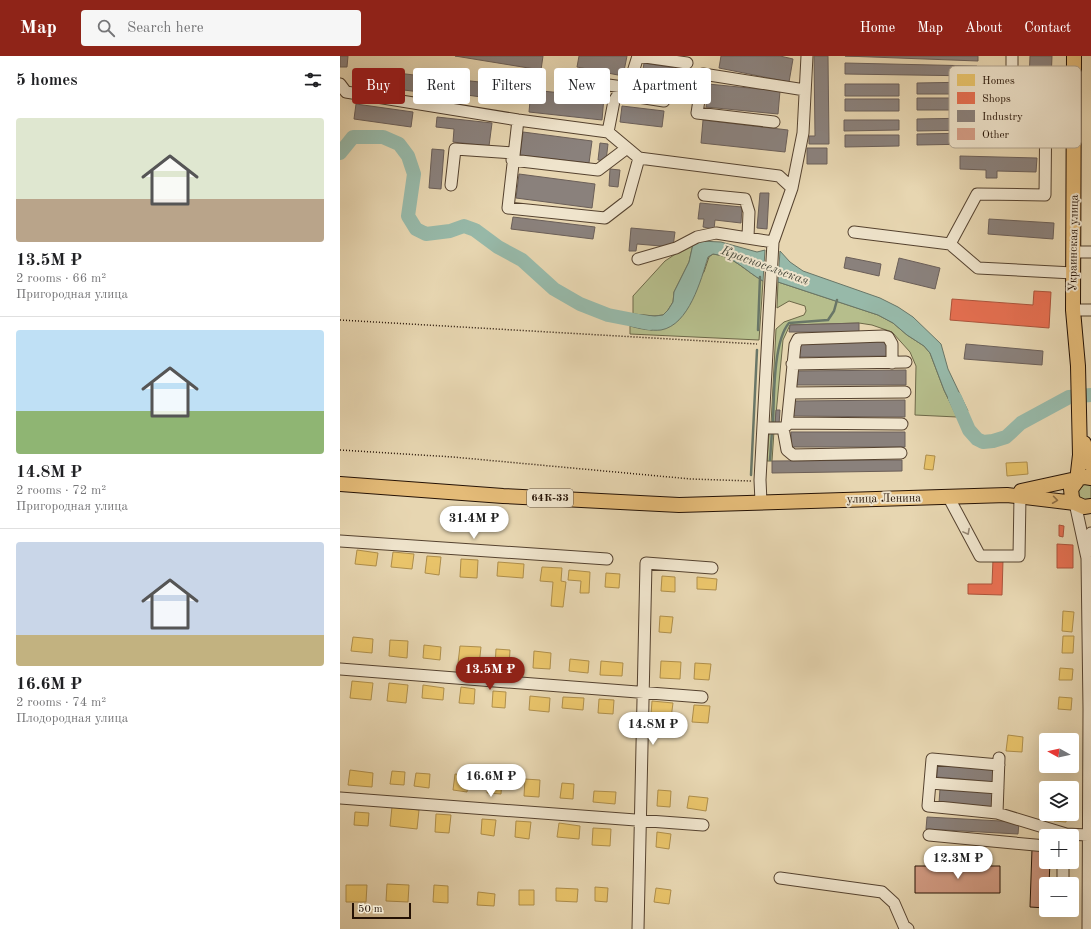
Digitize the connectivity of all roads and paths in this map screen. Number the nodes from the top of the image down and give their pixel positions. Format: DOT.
graph roads {
  1 [pos="638,56"];
  2 [pos="807,56"];
  3 [pos="687,63"];
  4 [pos="634,68"];
  5 [pos="340,84"];
  6 [pos="805,90"];
  7 [pos="618,95"];
  8 [pos="518,120"];
  9 [pos="774,122"];
  10 [pos="608,132"];
  11 [pos="627,148"];
  12 [pos="1045,148"];
  13 [pos="1074,148"];
  14 [pos="513,157"];
  15 [pos="639,158"];
  16 [pos="451,185"];
  17 [pos="792,188"];
  18 [pos="704,195"];
  19 [pos="854,232"];
  20 [pos="748,237"];
  21 [pos="950,244"];
  22 [pos="773,246"];
  23 [pos="1074,252"];
  24 [pos="1091,252"];
  25 [pos="638,259"];
  26 [pos="1073,273"];
  27 [pos="1073,310"];
  28 [pos="1091,310"];
  29 [pos="340,320"];
  30 [pos="767,345"];
  31 [pos="906,362"];
  32 [pos="892,363"];
  33 [pos="792,364"];
  34 [pos="905,392"];
  35 [pos="791,393"];
  36 [pos="902,424"];
  37 [pos="1080,425"];
  38 [pos="785,426"];
  39 [pos="763,428"];
  40 [pos="340,450"];
  41 [pos="901,453"];
  42 [pos="1091,453"];
  43 [pos="1091,466"];
  44 [pos="1091,478"];
  45 [pos="760,480"];
  46 [pos="1076,481"];
  47 [pos="340,484"];
  48 [pos="1049,486"];
  49 [pos="1014,495"];
  50 [pos="949,498"];
  51 [pos="761,502"];
  52 [pos="1075,503"];
  53 [pos="1091,506"];
  54 [pos="1091,533"];
  55 [pos="340,541"];
  56 [pos="1089,558"];
  57 [pos="607,559"];
  58 [pos="712,568"];
  59 [pos="1089,605"];
  60 [pos="340,669"];
  61 [pos="642,691"];
  62 [pos="702,697"];
  63 [pos="1090,710"];
  64 [pos="1089,752"];
  65 [pos="930,783"];
  66 [pos="998,788"];
  67 [pos="340,798"];
  68 [pos="997,813"];
  69 [pos="640,820"];
  70 [pos="703,825"];
  71 [pos="1050,829"];
  72 [pos="929,835"];
  73 [pos="1088,835"];
  74 [pos="1079,836"];
  75 [pos="1039,845"];
  76 [pos="780,878"];
  77 [pos="1089,884"];
  78 [pos="638,929"];
  79 [pos="908,929"];
  80 [pos="1088,929"];
  1 -- 3 [label="street"];
  1 -- 4 [label="street"];
  2 -- 6 [label="street"];
  5 -- 8 [label="street"];
  6 -- 9 [label="street"];
  6 -- 17 [label="street"];
  7 -- 10 [label="street"];
  8 -- 10 [label="street"];
  8 -- 14 [label="street"];
  10 -- 11 [label="street"];
  11 -- 14 [label="street"];
  11 -- 15 [label="street"];
  12 -- 21 [label="street"];
  13 -- 23 [label="main road, Украинская улица"];
  14 -- 15 [label="street"];
  14 -- 16 [label="street"];
  15 -- 17 [label="street"];
  17 -- 22 [label="street"];
  18 -- 20 [label="street"];
  19 -- 21 [label="street"];
  20 -- 22 [label="street"];
  20 -- 25 [label="street"];
  21 -- 26 [label="street"];
  22 -- 30 [label="street"];
  23 -- 24 [label="street"];
  23 -- 26 [label="main road, Украинская улица"];
  26 -- 27 [label="main road, Украинская улица"];
  27 -- 28 [label="street"];
  27 -- 37 [label="main road, Украинская улица"];
  29 -- 30 [label="path"];
  30 -- 39 [label="street"];
  31 -- 32 [label="street"];
  32 -- 33 [label="street"];
  32 -- 33 [label="street"];
  33 -- 35 [label="street"];
  34 -- 35 [label="street"];
  35 -- 38 [label="street"];
  36 -- 38 [label="street"];
  37 -- 42 [label="main road"];
  37 -- 43 [label="main road, Украинская улица"];
  37 -- 46 [label="main road, Украинская улица"];
  37 -- 48 [label="main road"];
  38 -- 39 [label="street"];
  38 -- 41 [label="street"];
  39 -- 45 [label="street"];
  40 -- 45 [label="path"];
  44 -- 46 [label="main road, улица Ленина"];
  45 -- 51 [label="street"];
  46 -- 48 [label="main road, улица Ленина"];
  46 -- 52 [label="main road, Украинская улица"];
  47 -- 51 [label="main road, 64К-33"];
  48 -- 49 [label="main road, улица Ленина"];
  49 -- 50 [label="main road, улица Ленина"];
  50 -- 49 [label="street, one-way"];
  49 -- 52 [label="main road, улица Ленина, one-way"];
  50 -- 51 [label="main road, улица Ленина"];
  52 -- 53 [label="main road, улица Ленина"];
  52 -- 56 [label="street, Украинская улица"];
  54 -- 56 [label="street"];
  55 -- 57 [label="street"];
  56 -- 59 [label="street, Украинская улица"];
  58 -- 61 [label="street"];
  59 -- 63 [label="street, Украинская улица"];
  60 -- 61 [label="street"];
  61 -- 62 [label="street"];
  61 -- 69 [label="street"];
  63 -- 64 [label="street, Украинская улица"];
  64 -- 73 [label="street, Украинская улица"];
  65 -- 66 [label="street"];
  65 -- 66 [label="street"];
  65 -- 68 [label="street"];
  66 -- 68 [label="street"];
  67 -- 69 [label="street"];
  68 -- 71 [label="street"];
  69 -- 70 [label="street"];
  69 -- 78 [label="street"];
  72 -- 75 [label="street"];
  73 -- 74 [label="street"];
  73 -- 77 [label="street, Украинская улица"];
  76 -- 79 [label="street"];
  77 -- 80 [label="street, Украинская улица"];
}
